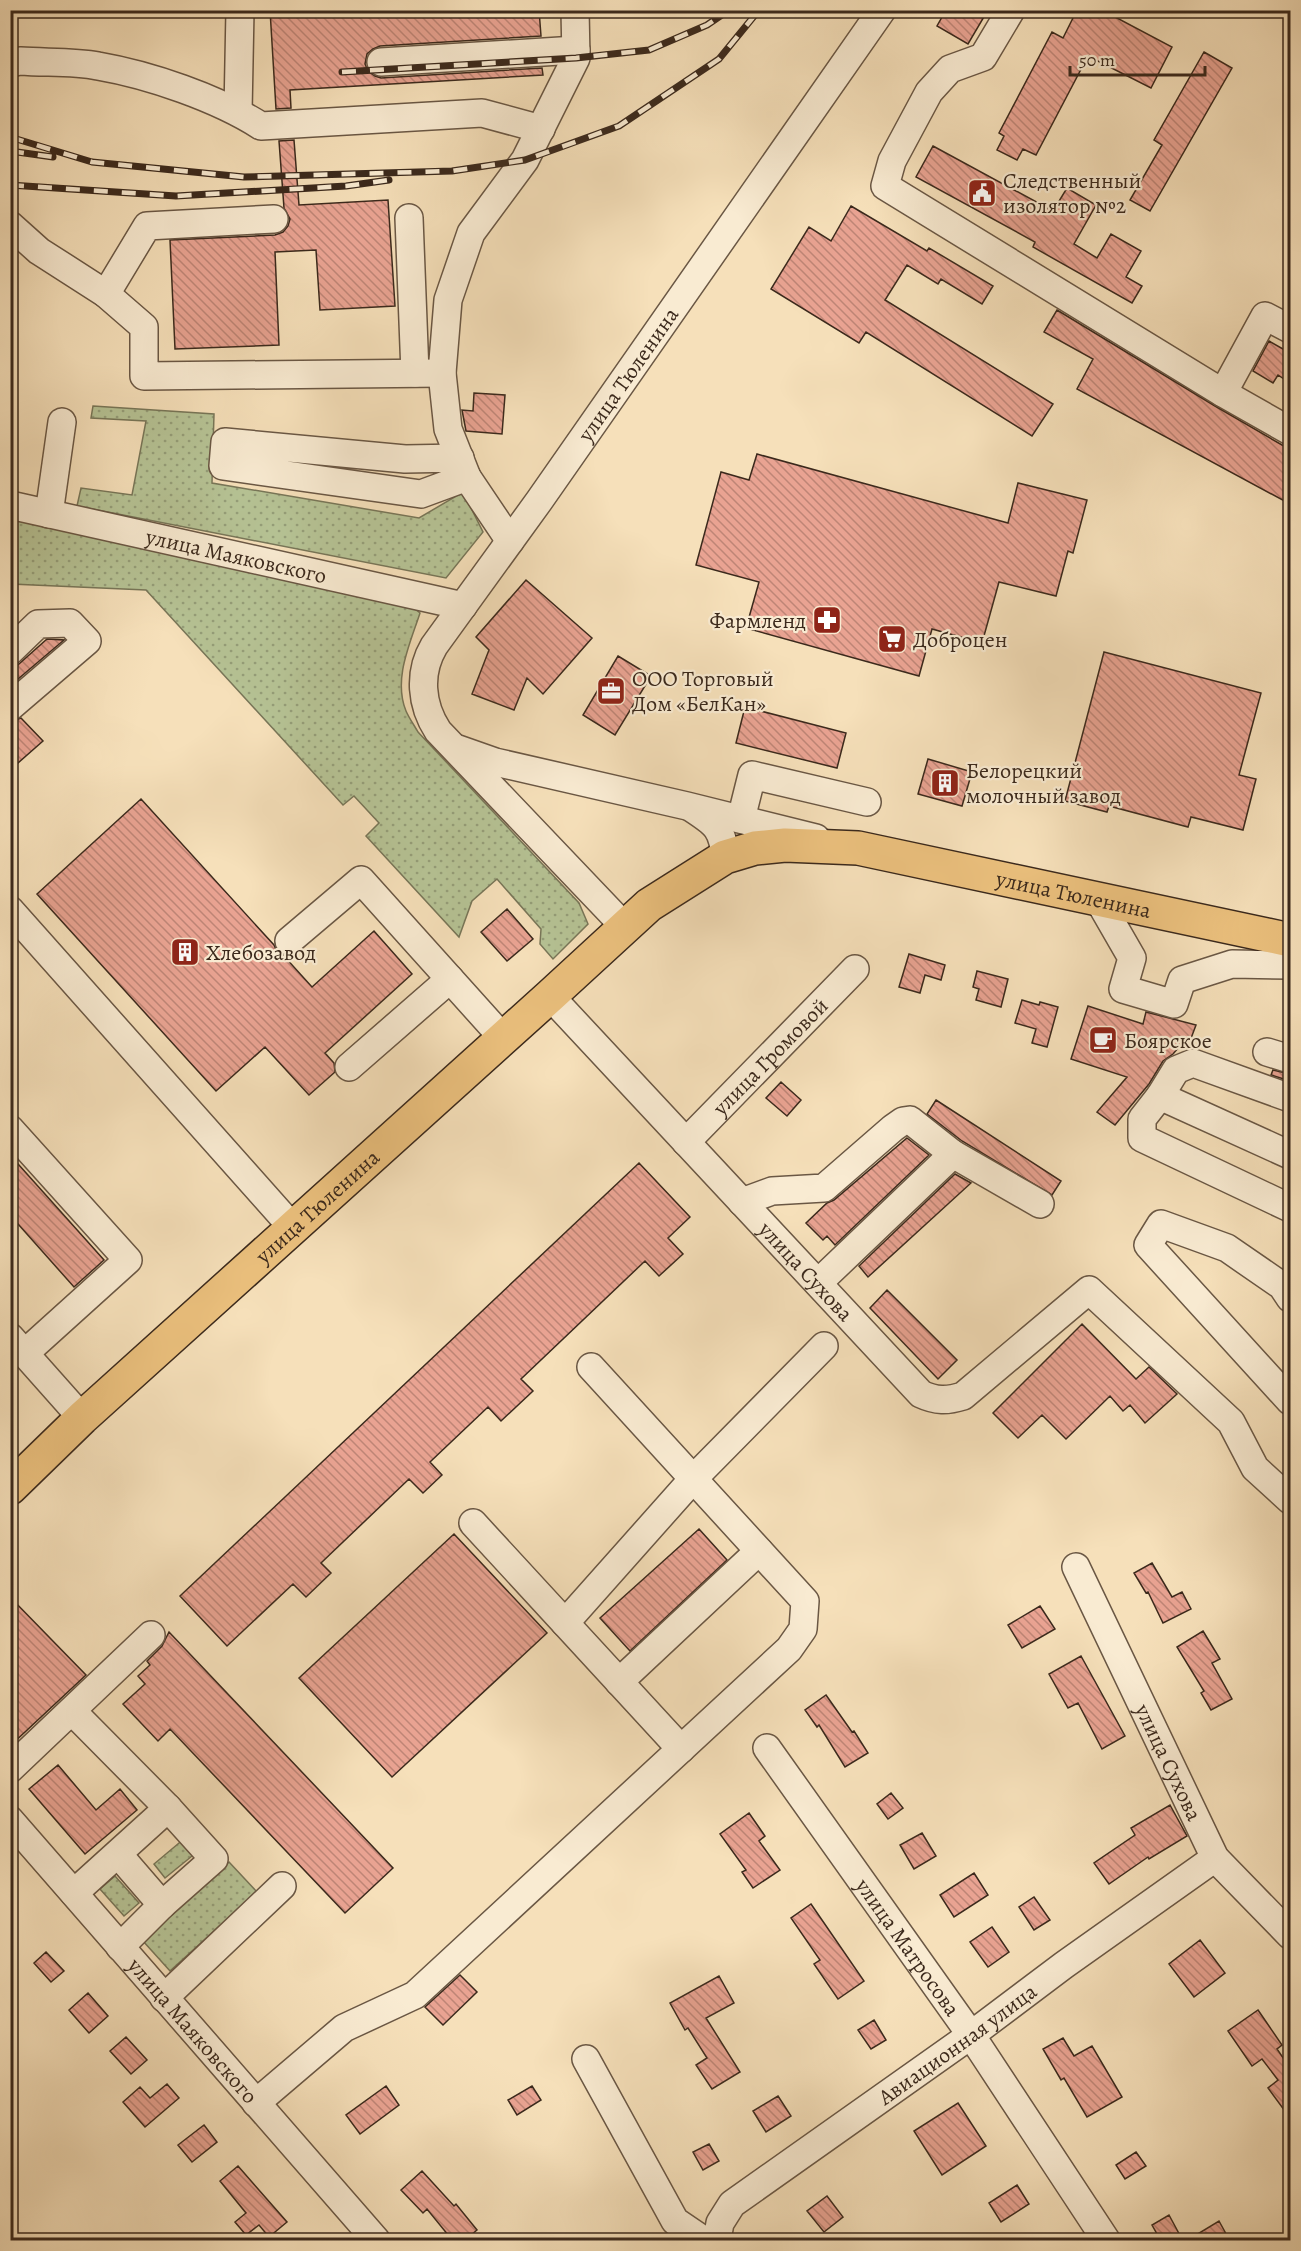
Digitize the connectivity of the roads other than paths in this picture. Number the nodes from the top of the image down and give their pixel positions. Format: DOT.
graph roads {
  1 [pos="240,10"];
  2 [pos="575,10"];
  3 [pos="860,10"];
  4 [pos="882,10"];
  5 [pos="1011,10"];
  6 [pos="863,39"];
  7 [pos="576,50"];
  8 [pos="381,62"];
  9 [pos="10,63"];
  10 [pos="238,112"];
  11 [pos="541,129"];
  12 [pos="409,218"];
  13 [pos="274,219"];
  14 [pos="10,225"];
  15 [pos="106,294"];
  16 [pos="1290,329"];
  17 [pos="415,373"];
  18 [pos="442,373"];
  19 [pos="1223,393"];
  20 [pos="62,422"];
  21 [pos="1290,431"];
  22 [pos="463,467"];
  23 [pos="10,505"];
  24 [pos="50,514"];
  25 [pos="510,541"];
  26 [pos="463,606"];
  27 [pos="10,651"];
  28 [pos="10,707"];
  29 [pos="451,747"];
  30 [pos="867,802"];
  31 [pos="687,806"];
  32 [pos="741,819"];
  33 [pos="858,848"];
  34 [pos="725,857"];
  35 [pos="1098,899"];
  36 [pos="10,910"];
  37 [pos="624,926"];
  38 [pos="289,941"];
  39 [pos="1290,945"];
  40 [pos="855,969"];
  41 [pos="450,979"];
  42 [pos="550,996"];
  43 [pos="503,1038"];
  44 [pos="349,1066"];
  45 [pos="1160,1096"];
  46 [pos="1290,1098"];
  47 [pos="10,1129"];
  48 [pos="686,1142"];
  49 [pos="953,1154"];
  50 [pos="1290,1155"];
  51 [pos="742,1202"];
  52 [pos="1041,1204"];
  53 [pos="1290,1208"];
  54 [pos="293,1228"];
  55 [pos="818,1284"];
  56 [pos="1290,1298"];
  57 [pos="18,1345"];
  58 [pos="824,1346"];
  59 [pos="591,1367"];
  60 [pos="1290,1401"];
  61 [pos="82,1418"];
  62 [pos="693,1479"];
  63 [pos="10,1488"];
  64 [pos="1290,1500"];
  65 [pos="473,1523"];
  66 [pos="759,1551"];
  67 [pos="1076,1567"];
  68 [pos="565,1623"];
  69 [pos="152,1635"];
  70 [pos="619,1682"];
  71 [pos="72,1711"];
  72 [pos="767,1748"];
  73 [pos="681,1749"];
  74 [pos="10,1769"];
  75 [pos="168,1808"];
  76 [pos="10,1820"];
  77 [pos="118,1854"];
  78 [pos="1215,1858"];
  79 [pos="282,1886"];
  80 [pos="74,1893"];
  81 [pos="162,1905"];
  82 [pos="1290,1935"];
  83 [pos="120,1947"];
  84 [pos="164,1998"];
  85 [pos="971,2036"];
  86 [pos="586,2059"];
  87 [pos="256,2103"];
  88 [pos="376,2241"];
  89 [pos="703,2241"];
  90 [pos="717,2241"];
  91 [pos="1106,2241"];
  1 -- 10 [label="street"];
  2 -- 7 [label="street"];
  3 -- 6 [label="street"];
  4 -- 6 [label="street, улица Тюленина"];
  5 -- 19 [label="street"];
  6 -- 25 [label="street, улица Тюленина"];
  7 -- 8 [label="street"];
  7 -- 11 [label="street"];
  9 -- 10 [label="street"];
  10 -- 11 [label="street"];
  11 -- 18 [label="street"];
  12 -- 17 [label="street"];
  13 -- 15 [label="street"];
  14 -- 15 [label="street"];
  15 -- 17 [label="street"];
  16 -- 19 [label="street"];
  17 -- 18 [label="street"];
  18 -- 22 [label="street"];
  19 -- 21 [label="street"];
  20 -- 24 [label="street"];
  22 -- 22 [label="street"];
  22 -- 25 [label="street"];
  23 -- 24 [label="street, улица Маяковского"];
  24 -- 26 [label="street, улица Маяковского"];
  25 -- 26 [label="street, улица Тюленина"];
  26 -- 29 [label="street, улица Тюленина"];
  27 -- 28 [label="street"];
  29 -- 31 [label="street, улица Тюленина"];
  29 -- 37 [label="street, улица Тюленина"];
  30 -- 32 [label="street"];
  31 -- 32 [label="street, улица Тюленина"];
  31 -- 34 [label="street"];
  32 -- 33 [label="street, улица Тюленина"];
  33 -- 34 [label="main road, улица Тюленина"];
  33 -- 35 [label="main road, улица Тюленина"];
  34 -- 37 [label="main road, улица Тюленина"];
  35 -- 39 [label="main road, улица Тюленина"];
  35 -- 39 [label="street"];
  36 -- 54 [label="street"];
  37 -- 42 [label="main road, улица Тюленина"];
  38 -- 41 [label="street"];
  40 -- 48 [label="street, улица Громовой"];
  41 -- 43 [label="street"];
  41 -- 44 [label="street"];
  42 -- 43 [label="main road, улица Тюленина"];
  42 -- 48 [label="street, улица Сухова"];
  43 -- 54 [label="main road, улица Тюленина"];
  45 -- 46 [label="street"];
  45 -- 50 [label="street"];
  45 -- 53 [label="street"];
  47 -- 57 [label="street"];
  48 -- 51 [label="street, улица Сухова"];
  49 -- 51 [label="street"];
  49 -- 52 [label="street"];
  49 -- 55 [label="street"];
  51 -- 55 [label="street, улица Сухова"];
  54 -- 61 [label="main road, улица Тюленина"];
  55 -- 64 [label="street, улица Сухова"];
  56 -- 60 [label="street"];
  57 -- 61 [label="street"];
  58 -- 62 [label="street"];
  59 -- 62 [label="street"];
  61 -- 63 [label="main road, улица Тюленина"];
  62 -- 66 [label="street"];
  62 -- 68 [label="street"];
  65 -- 68 [label="street"];
  66 -- 70 [label="street"];
  66 -- 73 [label="street"];
  67 -- 78 [label="street, улица Сухова"];
  68 -- 70 [label="street"];
  69 -- 71 [label="street"];
  70 -- 73 [label="street"];
  71 -- 74 [label="street"];
  71 -- 75 [label="street"];
  72 -- 85 [label="street, улица Матросова"];
  73 -- 87 [label="street"];
  75 -- 77 [label="street"];
  75 -- 81 [label="street"];
  76 -- 80 [label="street, улица Маяковского"];
  77 -- 80 [label="street"];
  77 -- 81 [label="street"];
  78 -- 82 [label="street, улица Сухова"];
  78 -- 85 [label="street, Авиационная улица"];
  79 -- 84 [label="street"];
  80 -- 83 [label="street, улица Маяковского"];
  81 -- 83 [label="street"];
  83 -- 84 [label="street, улица Маяковского"];
  84 -- 87 [label="street, улица Маяковского"];
  85 -- 90 [label="street, Авиационная улица"];
  85 -- 91 [label="street, улица Матросова"];
  86 -- 89 [label="street"];
  87 -- 88 [label="street, улица Маяковского"];
}
